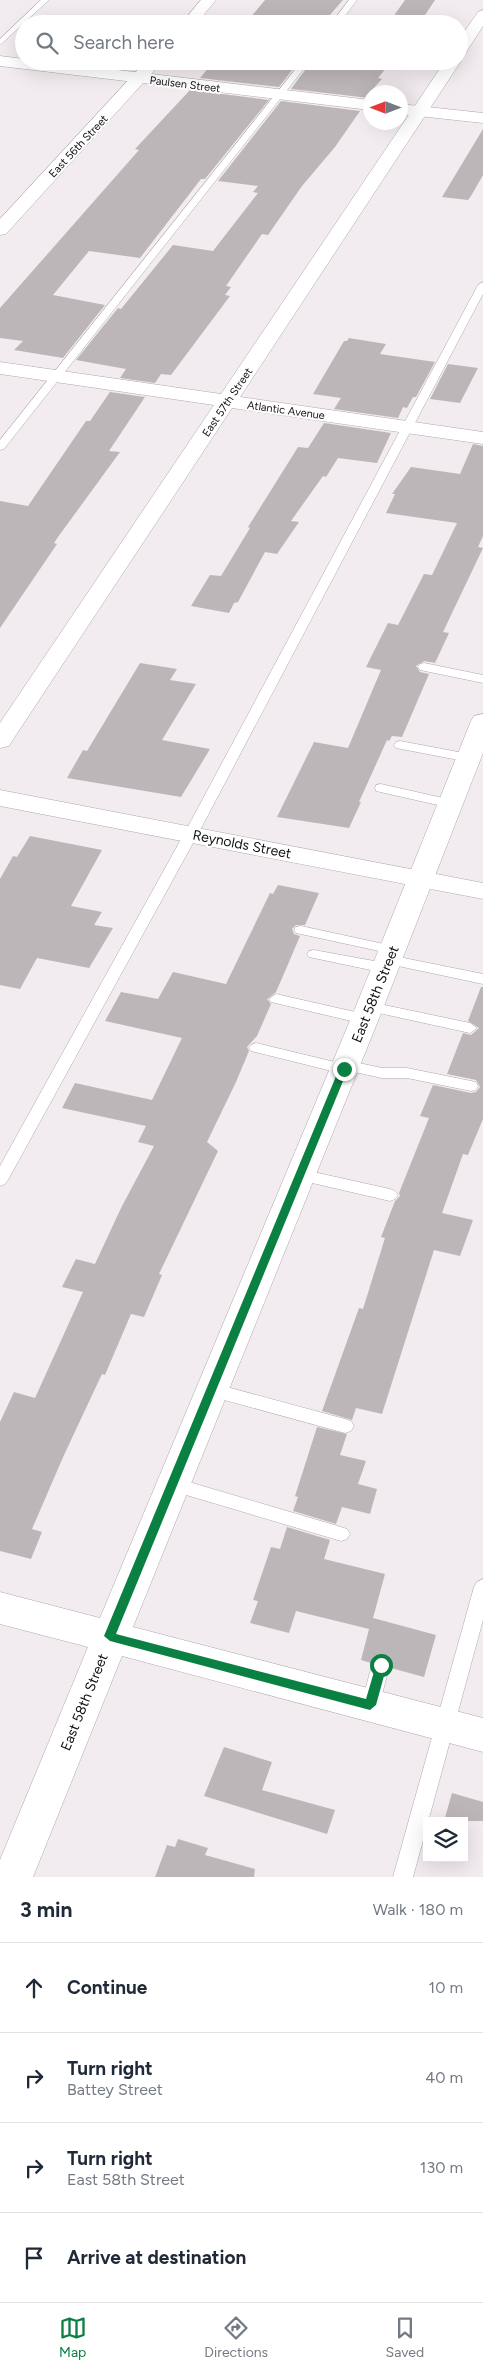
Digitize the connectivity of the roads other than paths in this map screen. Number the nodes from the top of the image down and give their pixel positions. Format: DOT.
graph roads {
  1 [pos="45,0"];
  2 [pos="209,0"];
  3 [pos="353,0"];
  4 [pos="29,15"];
  5 [pos="196,15"];
  6 [pos="342,15"];
  7 [pos="483,15"];
  8 [pos="15,28"];
  9 [pos="468,38"];
  10 [pos="0,42"];
  11 [pos="0,62"];
  12 [pos="15,64"];
  13 [pos="70,70"];
  14 [pos="147,70"];
  15 [pos="299,70"];
  16 [pos="445,70"];
  17 [pos="140,78"];
  18 [pos="280,95"];
  19 [pos="363,104"];
  20 [pos="410,110"];
  21 [pos="483,118"];
  22 [pos="0,230"];
  23 [pos="483,286"];
  24 [pos="0,368"];
  25 [pos="57,376"];
  26 [pos="228,401"];
  27 [pos="407,427"];
  28 [pos="483,438"];
  29 [pos="0,447"];
  30 [pos="424,667"];
  31 [pos="483,679"];
  32 [pos="483,721"];
  33 [pos="0,741"];
  34 [pos="400,745"];
  35 [pos="469,758"];
  36 [pos="381,788"];
  37 [pos="0,798"];
  38 [pos="451,804"];
  39 [pos="191,834"];
  40 [pos="423,878"];
  41 [pos="483,891"];
  42 [pos="301,930"];
  43 [pos="314,954"];
  44 [pos="389,959"];
  45 [pos="483,979"];
  46 [pos="276,999"];
  47 [pos="367,1013"];
  48 [pos="470,1028"];
  49 [pos="256,1048"];
  50 [pos="344,1067"];
  51 [pos="471,1086"];
  52 [pos="300,1175"];
  53 [pos="0,1180"];
  54 [pos="390,1195"];
  55 [pos="212,1390"];
  56 [pos="345,1426"];
  57 [pos="172,1484"];
  58 [pos="341,1534"];
  59 [pos="483,1587"];
  60 [pos="0,1608"];
  61 [pos="110,1636"];
  62 [pos="381,1665"];
  63 [pos="370,1705"];
  64 [pos="446,1725"];
  65 [pos="483,1735"];
  66 [pos="13,1877"];
  67 [pos="403,1877"];
  1 -- 4 [label="lane"];
  2 -- 5 [label="street"];
  3 -- 6 [label="lane"];
  7 -- 9 [label="street"];
  8 -- 10 [label="lane"];
  11 -- 12 [label="street, Paulsen Street"];
  13 -- 17 [label="street, Paulsen Street"];
  14 -- 17 [label="street, East 56th Street"];
  15 -- 18 [label="lane"];
  16 -- 20 [label="street, East 57th Street"];
  17 -- 18 [label="street, Paulsen Street"];
  17 -- 22 [label="street, East 56th Street"];
  18 -- 19 [label="street, Paulsen Street"];
  18 -- 25 [label="lane"];
  20 -- 21 [label="street"];
  20 -- 26 [label="street, East 57th Street"];
  23 -- 27 [label="lane"];
  24 -- 25 [label="street, Atlantic Avenue"];
  25 -- 26 [label="street, Atlantic Avenue"];
  25 -- 29 [label="lane"];
  26 -- 27 [label="street, Atlantic Avenue"];
  26 -- 33 [label="street, East 57th Street"];
  27 -- 28 [label="street, Atlantic Avenue"];
  27 -- 39 [label="lane"];
  30 -- 31 [label="lane"];
  32 -- 35 [label="street, East 58th Street"];
  34 -- 35 [label="lane"];
  35 -- 38 [label="street, East 58th Street"];
  36 -- 38 [label="lane"];
  37 -- 39 [label="street, Reynolds Street"];
  38 -- 40 [label="street, East 58th Street"];
  39 -- 40 [label="street, Reynolds Street"];
  39 -- 53 [label="lane"];
  40 -- 41 [label="street, Reynolds Street"];
  40 -- 44 [label="street, East 58th Street"];
  42 -- 44 [label="lane"];
  43 -- 44 [label="lane"];
  44 -- 45 [label="lane"];
  44 -- 47 [label="street, East 58th Street"];
  46 -- 47 [label="lane"];
  47 -- 48 [label="lane"];
  47 -- 50 [label="street, East 58th Street"];
  49 -- 50 [label="lane"];
  50 -- 51 [label="lane"];
  50 -- 52 [label="street, East 58th Street"];
  52 -- 54 [label="lane"];
  52 -- 55 [label="street, East 58th Street"];
  55 -- 56 [label="lane"];
  55 -- 57 [label="street, East 58th Street"];
  57 -- 58 [label="lane"];
  57 -- 61 [label="street, East 58th Street"];
  59 -- 64 [label="lane"];
  60 -- 61 [label="street"];
  61 -- 63 [label="street"];
  61 -- 66 [label="street, East 58th Street"];
  62 -- 63 [label="lane"];
  63 -- 64 [label="street"];
  64 -- 65 [label="street"];
  64 -- 67 [label="lane"];
}
